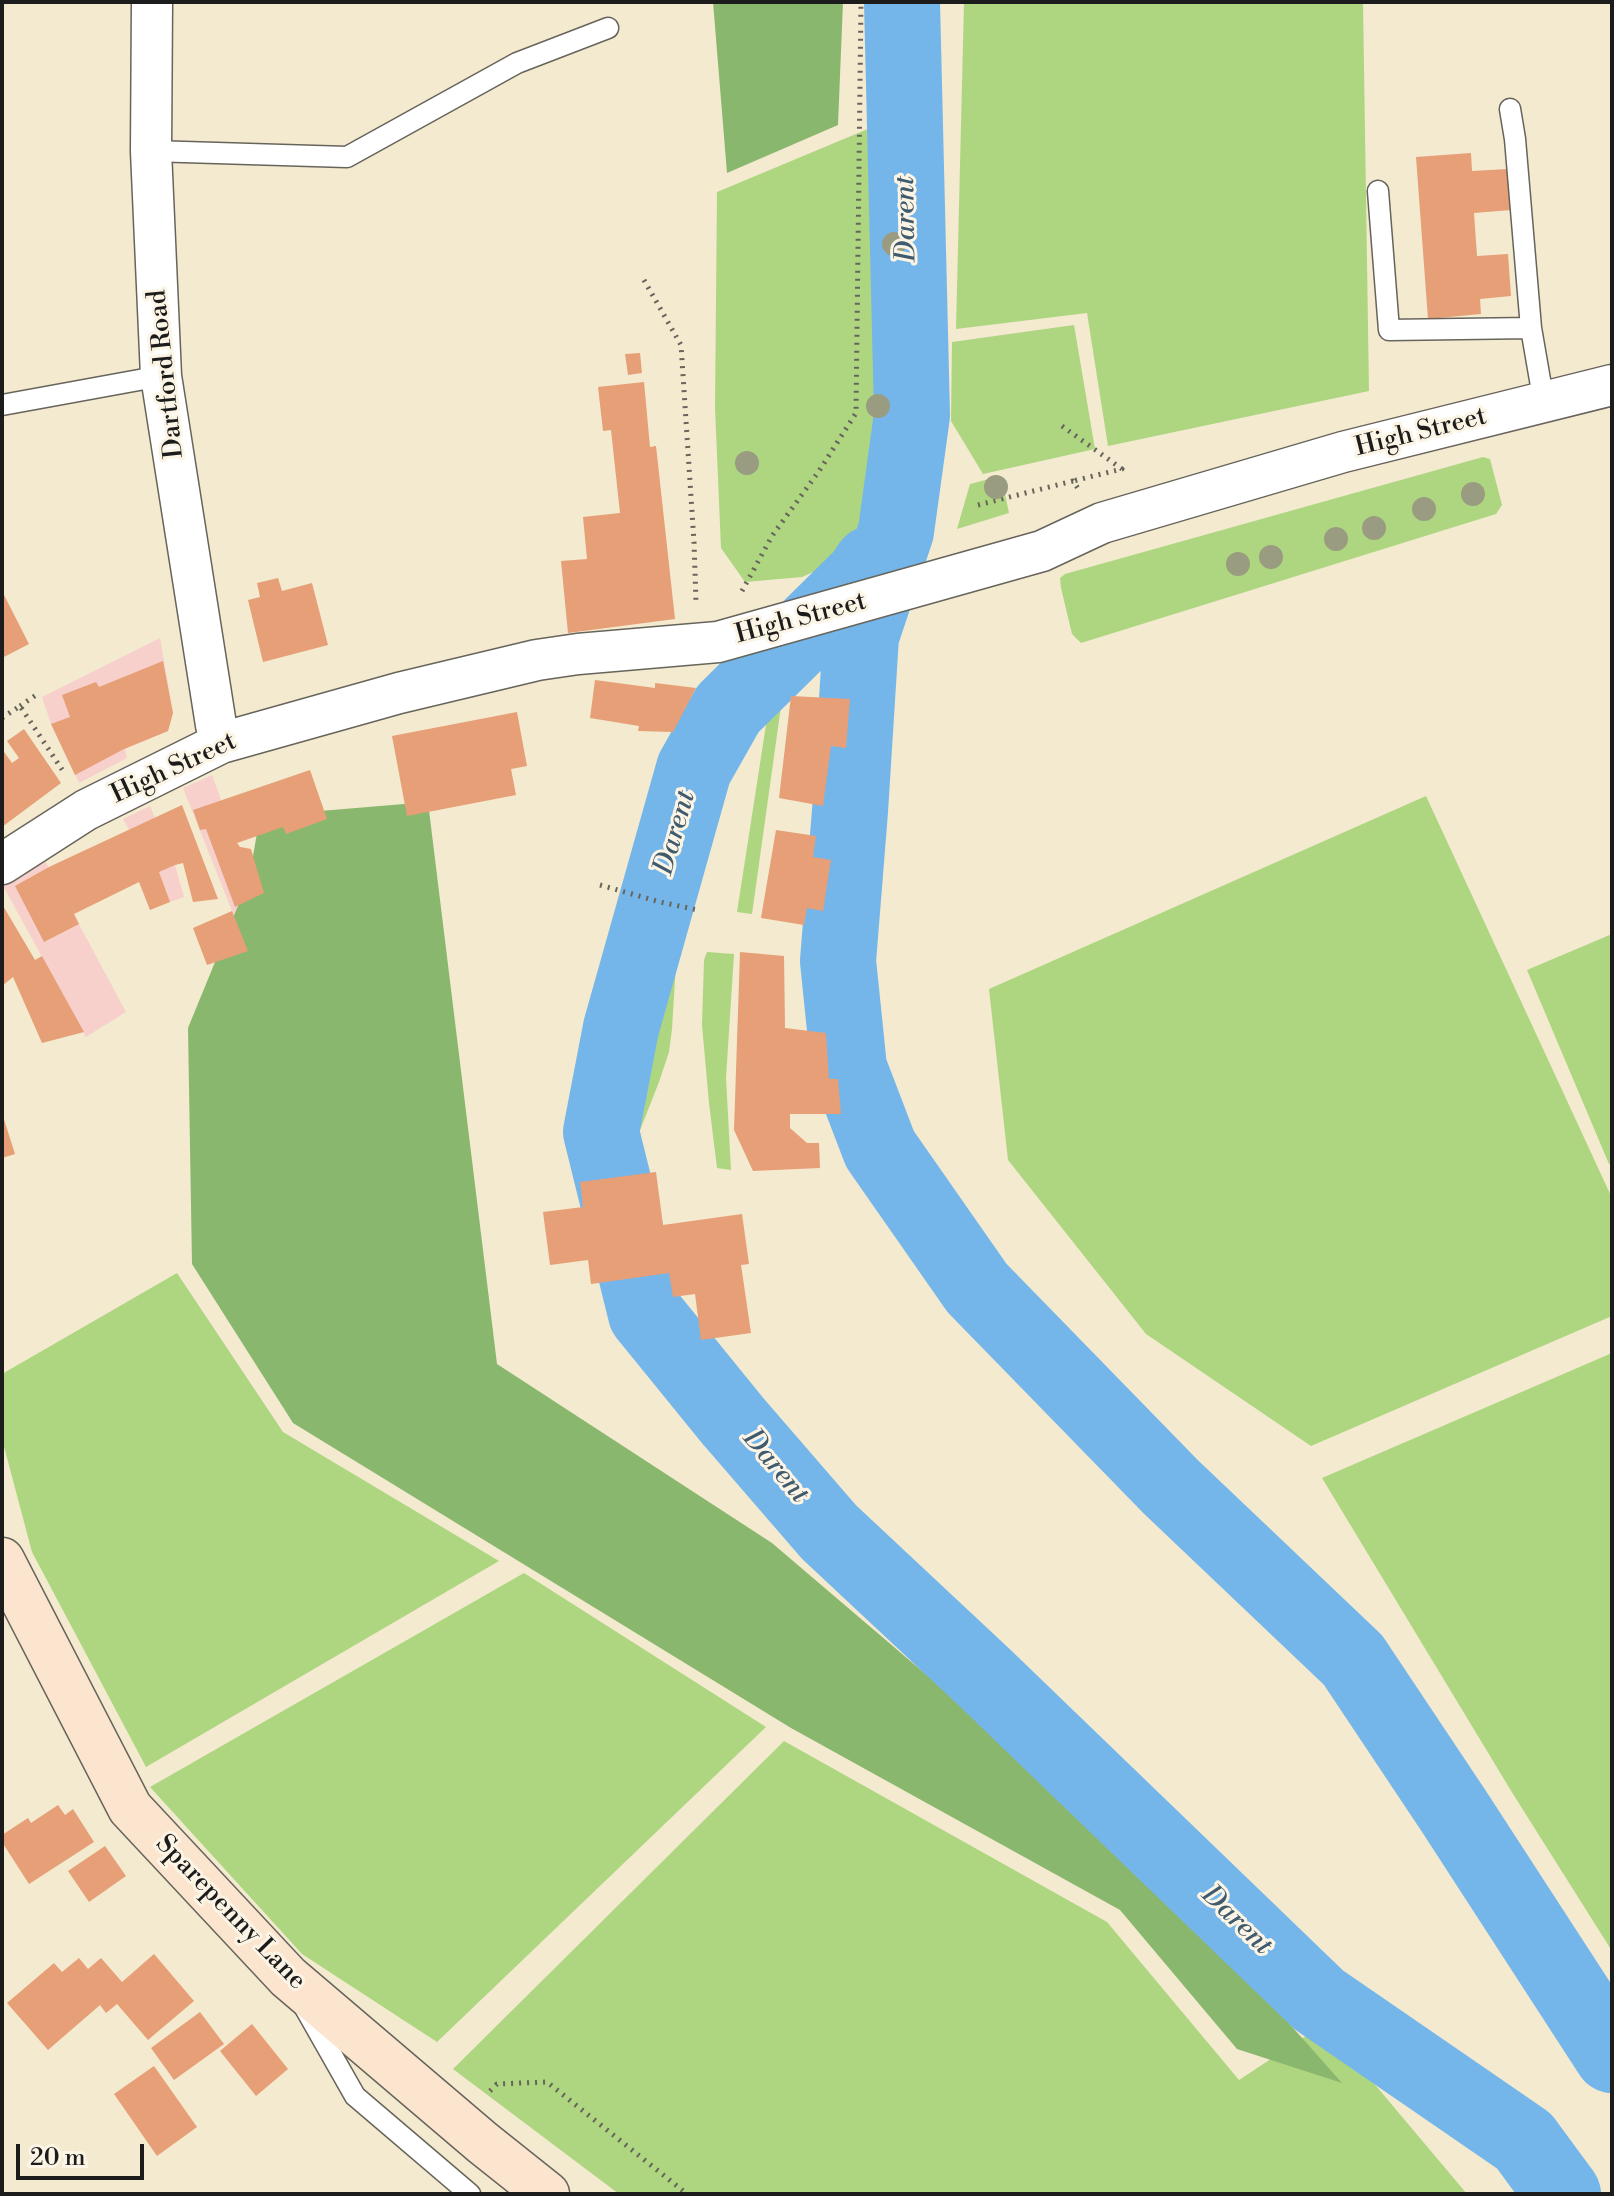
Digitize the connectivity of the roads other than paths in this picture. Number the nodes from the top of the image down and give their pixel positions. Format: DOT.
graph roads {
  1 [pos="152,2"];
  2 [pos="608,28"];
  3 [pos="1510,109"];
  4 [pos="151,151"];
  5 [pos="1378,191"];
  6 [pos="1531,328"];
  7 [pos="161,376"];
  8 [pos="1612,385"];
  9 [pos="1544,403"];
  10 [pos="2,405"];
  11 [pos="221,743"];
  12 [pos="2,864"];
  13 [pos="2,1560"];
  14 [pos="288,1977"];
  15 [pos="470,2194"];
  16 [pos="547,2194"];
  1 -- 4 [label="street, Dartford Road"];
  2 -- 4 [label="lane"];
  3 -- 6 [label="lane"];
  4 -- 7 [label="street, Dartford Road"];
  5 -- 6 [label="lane"];
  6 -- 9 [label="lane"];
  7 -- 10 [label="lane"];
  7 -- 11 [label="street, Dartford Road"];
  8 -- 9 [label="street, High Street"];
  9 -- 11 [label="street, High Street"];
  11 -- 12 [label="street, High Street"];
  13 -- 14 [label="street, Sparepenny Lane"];
  14 -- 15 [label="lane"];
  14 -- 16 [label="street, Sparepenny Lane"];
}
